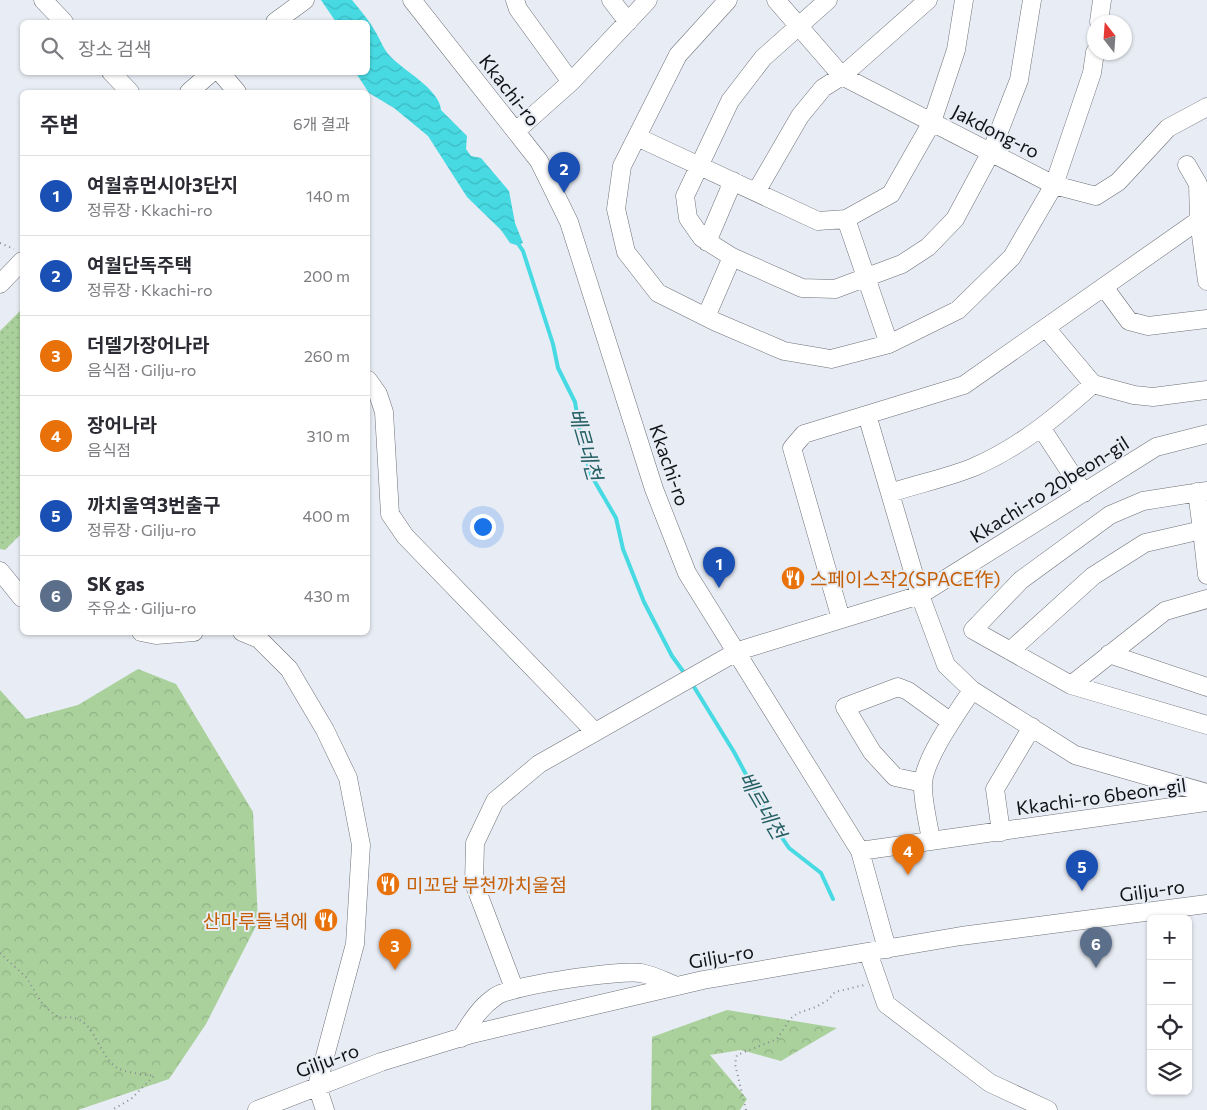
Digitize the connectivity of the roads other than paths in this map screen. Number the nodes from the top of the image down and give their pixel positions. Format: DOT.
graph roads {
  1 [pos="43,0"];
  2 [pos="412,0"];
  3 [pos="516,0"];
  4 [pos="611,0"];
  5 [pos="648,0"];
  6 [pos="728,0"];
  7 [pos="776,0"];
  8 [pos="828,0"];
  9 [pos="928,0"];
  10 [pos="964,0"];
  11 [pos="1032,0"];
  12 [pos="1102,0"];
  13 [pos="303,2"];
  14 [pos="1100,15"];
  15 [pos="62,20"];
  16 [pos="278,20"];
  17 [pos="628,22"];
  18 [pos="798,25"];
  19 [pos="1094,60"];
  20 [pos="114,75"];
  21 [pos="209,75"];
  22 [pos="223,75"];
  23 [pos="842,76"];
  24 [pos="571,82"];
  25 [pos="128,90"];
  26 [pos="191,90"];
  27 [pos="235,90"];
  28 [pos="1207,107"];
  29 [pos="932,122"];
  30 [pos="516,131"];
  31 [pos="637,137"];
  32 [pos="990,152"];
  33 [pos="1187,165"];
  34 [pos="699,166"];
  35 [pos="732,181"];
  36 [pos="1054,185"];
  37 [pos="756,192"];
  38 [pos="846,219"];
  39 [pos="1199,220"];
  40 [pos="707,242"];
  41 [pos="19,256"];
  42 [pos="732,257"];
  43 [pos="866,279"];
  44 [pos="1207,281"];
  45 [pos="0,284"];
  46 [pos="1104,287"];
  47 [pos="706,318"];
  48 [pos="1207,319"];
  49 [pos="1046,328"];
  50 [pos="888,344"];
  51 [pos="370,383"];
  52 [pos="1093,384"];
  53 [pos="1207,390"];
  54 [pos="866,415"];
  55 [pos="1042,429"];
  56 [pos="1207,434"];
  57 [pos="1202,491"];
  58 [pos="890,492"];
  59 [pos="1084,493"];
  60 [pos="1202,530"];
  61 [pos="0,571"];
  62 [pos="1207,575"];
  63 [pos="920,595"];
  64 [pos="20,596"];
  65 [pos="1207,599"];
  66 [pos="842,619"];
  67 [pos="249,635"];
  68 [pos="738,651"];
  69 [pos="1010,651"];
  70 [pos="1109,654"];
  71 [pos="1071,685"];
  72 [pos="1207,687"];
  73 [pos="972,690"];
  74 [pos="952,722"];
  75 [pos="1207,725"];
  76 [pos="1032,728"];
  77 [pos="595,732"];
  78 [pos="923,783"];
  79 [pos="1207,792"];
  80 [pos="1207,802"];
  81 [pos="1001,832"];
  82 [pos="931,842"];
  83 [pos="860,851"];
  84 [pos="1207,904"];
  85 [pos="887,949"];
  86 [pos="868,952"];
  87 [pos="677,986"];
  88 [pos="514,988"];
  89 [pos="461,1038"];
  90 [pos="317,1086"];
  91 [pos="257,1110"];
  92 [pos="325,1110"];
  93 [pos="1048,1110"];
  1 -- 15 [label="street"];
  2 -- 30 [label="street, Kkachi-ro"];
  3 -- 24 [label="street"];
  4 -- 17 [label="street"];
  5 -- 17 [label="street"];
  6 -- 31 [label="street"];
  7 -- 18 [label="street, Jakdong-ro"];
  8 -- 18 [label="street"];
  9 -- 23 [label="street"];
  10 -- 29 [label="street"];
  11 -- 32 [label="street"];
  12 -- 14 [label="street"];
  13 -- 16 [label="street"];
  17 -- 24 [label="street"];
  18 -- 23 [label="street, Jakdong-ro"];
  18 -- 34 [label="street"];
  19 -- 36 [label="street"];
  20 -- 25 [label="street"];
  21 -- 26 [label="street"];
  22 -- 27 [label="street"];
  23 -- 29 [label="street, Jakdong-ro"];
  23 -- 37 [label="street"];
  24 -- 30 [label="street"];
  28 -- 36 [label="street, Jakdong-ro"];
  29 -- 32 [label="street, Jakdong-ro"];
  29 -- 38 [label="street"];
  30 -- 68 [label="street, Kkachi-ro"];
  31 -- 34 [label="street"];
  31 -- 47 [label="street"];
  32 -- 36 [label="street, Jakdong-ro"];
  32 -- 43 [label="street"];
  33 -- 39 [label="street"];
  34 -- 35 [label="street"];
  34 -- 40 [label="street"];
  35 -- 37 [label="street"];
  35 -- 40 [label="street"];
  36 -- 50 [label="street"];
  37 -- 38 [label="street"];
  38 -- 43 [label="street"];
  39 -- 44 [label="street"];
  39 -- 46 [label="street"];
  40 -- 42 [label="street"];
  41 -- 45 [label="street"];
  42 -- 43 [label="street"];
  42 -- 47 [label="street"];
  43 -- 50 [label="street"];
  46 -- 48 [label="street"];
  46 -- 49 [label="street"];
  47 -- 50 [label="street"];
  49 -- 52 [label="street"];
  49 -- 54 [label="street"];
  51 -- 77 [label="street"];
  52 -- 53 [label="street"];
  52 -- 55 [label="street"];
  54 -- 58 [label="street"];
  54 -- 66 [label="street"];
  55 -- 58 [label="street"];
  55 -- 59 [label="street"];
  56 -- 59 [label="street, Kkachi-ro 20beon-gil"];
  57 -- 60 [label="street"];
  57 -- 69 [label="street"];
  58 -- 63 [label="street"];
  59 -- 63 [label="street, Kkachi-ro 20beon-gil"];
  60 -- 62 [label="street"];
  60 -- 69 [label="street"];
  61 -- 64 [label="street"];
  63 -- 66 [label="street, Kkachi-ro 20beon-gil"];
  63 -- 73 [label="street"];
  65 -- 70 [label="street"];
  66 -- 68 [label="street, Kkachi-ro 20beon-gil"];
  67 -- 90 [label="street"];
  68 -- 77 [label="street, Kkachi-ro 20beon-gil"];
  68 -- 83 [label="street, Kkachi-ro"];
  69 -- 71 [label="street"];
  70 -- 71 [label="street"];
  70 -- 72 [label="street"];
  71 -- 75 [label="street"];
  73 -- 74 [label="street"];
  73 -- 76 [label="street"];
  74 -- 78 [label="street"];
  74 -- 78 [label="street"];
  76 -- 79 [label="street"];
  76 -- 81 [label="street, Kkachi-ro 6beon-gil"];
  77 -- 88 [label="street, Kkachi-ro 20beon-gil"];
  78 -- 82 [label="street"];
  80 -- 81 [label="street, Kkachi-ro 6beon-gil"];
  81 -- 82 [label="street, Kkachi-ro 6beon-gil"];
  82 -- 83 [label="street, Kkachi-ro 6beon-gil"];
  83 -- 85 [label="street, Kkachi-ro"];
  84 -- 85 [label="street, Gilju-ro"];
  85 -- 86 [label="street, Gilju-ro"];
  86 -- 87 [label="street, Gilju-ro"];
  86 -- 93 [label="street"];
  87 -- 88 [label="street"];
  87 -- 89 [label="street, Gilju-ro"];
  88 -- 89 [label="street"];
  89 -- 90 [label="street, Gilju-ro"];
  90 -- 91 [label="street, Gilju-ro"];
  90 -- 92 [label="street"];
}
